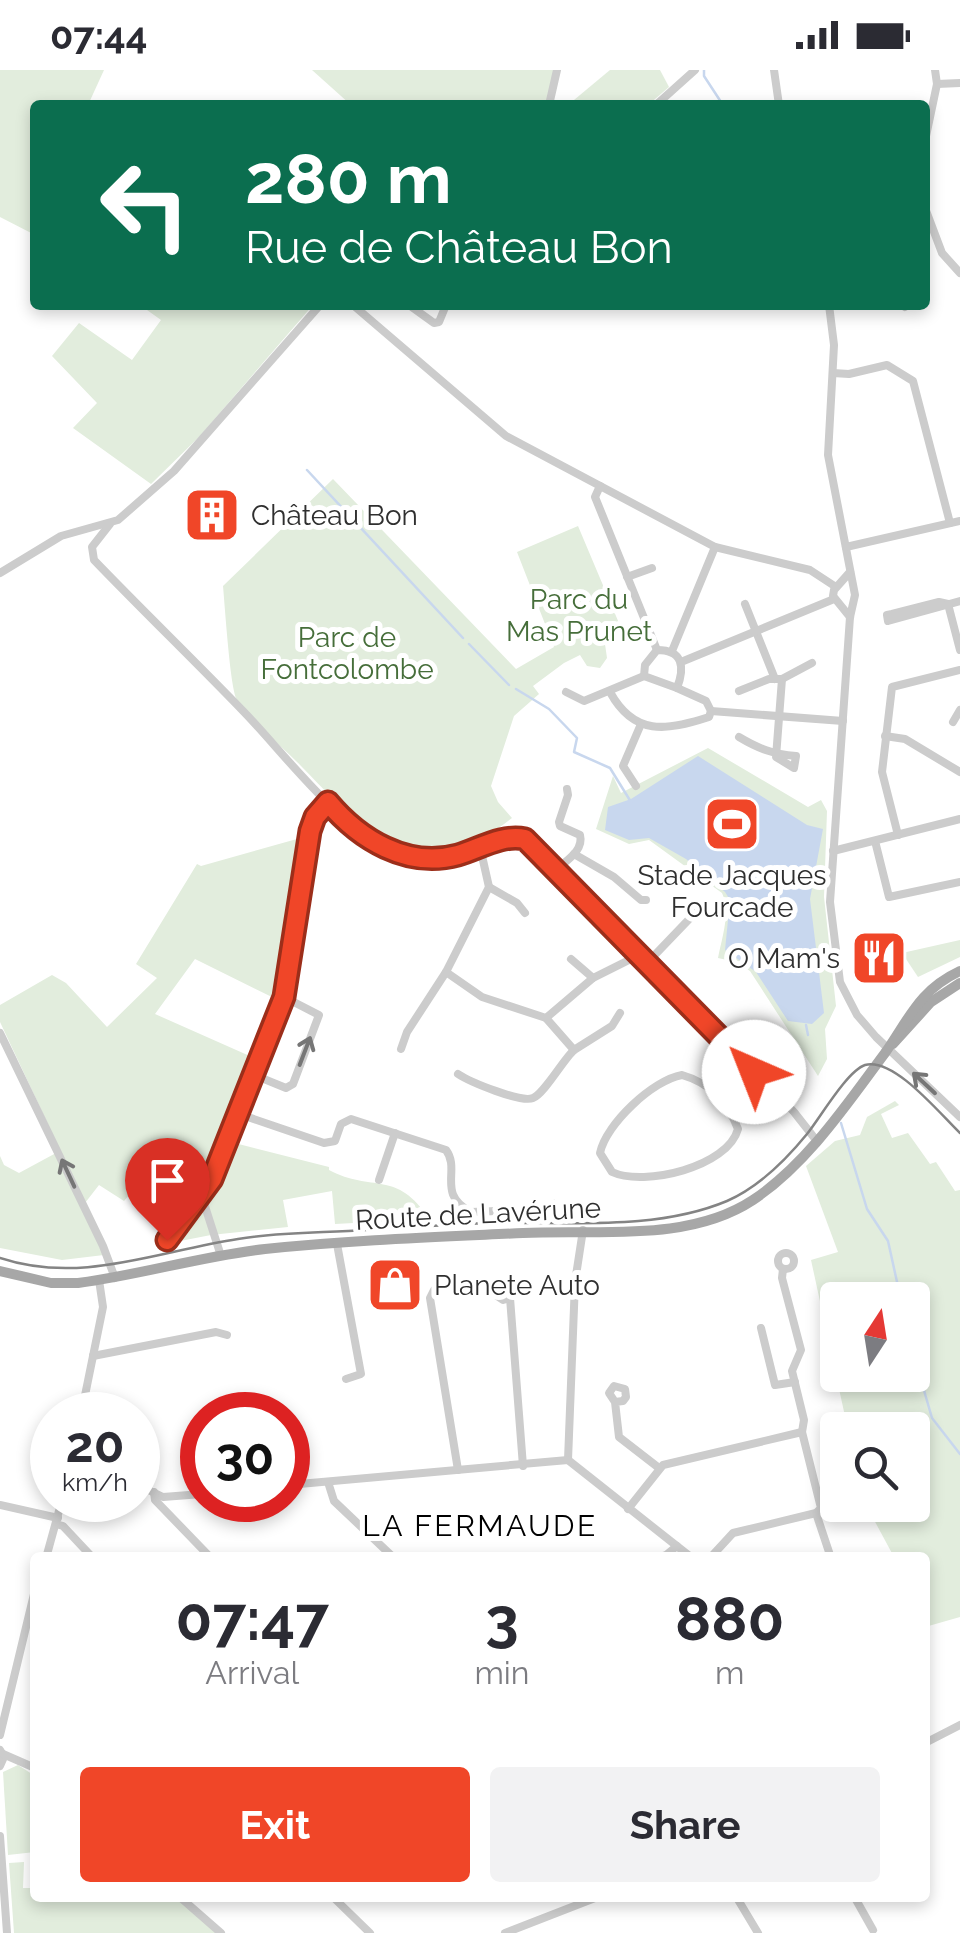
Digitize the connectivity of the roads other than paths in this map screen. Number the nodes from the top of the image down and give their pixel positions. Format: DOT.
graph roads {
  1 [pos="557,70"];
  2 [pos="695,70"];
  3 [pos="774,70"];
  4 [pos="936,70"];
  5 [pos="937,84"];
  6 [pos="960,84"];
  7 [pos="550,100"];
  8 [pos="662,100"];
  9 [pos="777,100"];
  10 [pos="930,117"];
  11 [pos="930,224"];
  12 [pos="960,273"];
  13 [pos="316,310"];
  14 [pos="360,310"];
  15 [pos="416,310"];
  16 [pos="444,310"];
  17 [pos="831,310"];
  18 [pos="833,373"];
  19 [pos="600,486"];
  20 [pos="955,522"];
  21 [pos="110,524"];
  22 [pos="846,547"];
  23 [pos="715,548"];
  24 [pos="652,568"];
  25 [pos="850,572"];
  26 [pos="0,573"];
  27 [pos="627,577"];
  28 [pos="838,585"];
  29 [pos="852,587"];
  30 [pos="837,602"];
  31 [pos="960,602"];
  32 [pos="852,603"];
  33 [pos="745,604"];
  34 [pos="948,604"];
  35 [pos="850,617"];
  36 [pos="756,631"];
  37 [pos="657,650"];
  38 [pos="960,650"];
  39 [pos="672,652"];
  40 [pos="681,662"];
  41 [pos="812,663"];
  42 [pos="960,670"];
  43 [pos="644,676"];
  44 [pos="778,679"];
  45 [pos="678,688"];
  46 [pos="740,691"];
  47 [pos="566,692"];
  48 [pos="610,692"];
  49 [pos="960,710"];
  50 [pos="711,711"];
  51 [pos="779,716"];
  52 [pos="843,720"];
  53 [pos="952,722"];
  54 [pos="641,724"];
  55 [pos="885,736"];
  56 [pos="739,738"];
  57 [pos="960,772"];
  58 [pos="636,786"];
  59 [pos="567,789"];
  60 [pos="328,802"];
  61 [pos="960,819"];
  62 [pos="898,835"];
  63 [pos="875,841"];
  64 [pos="480,847"];
  65 [pos="833,850"];
  66 [pos="574,854"];
  67 [pos="557,869"];
  68 [pos="960,882"];
  69 [pos="489,886"];
  70 [pos="646,900"];
  71 [pos="525,913"];
  72 [pos="695,913"];
  73 [pos="645,958"];
  74 [pos="571,959"];
  75 [pos="960,970"];
  76 [pos="446,972"];
  77 [pos="593,978"];
  78 [pos="960,983"];
  79 [pos="284,997"];
  80 [pos="620,1014"];
  81 [pos="546,1018"];
  82 [pos="0,1033"];
  83 [pos="888,1048"];
  84 [pos="401,1050"];
  85 [pos="574,1050"];
  86 [pos="754,1072"];
  87 [pos="458,1074"];
  88 [pos="254,1075"];
  89 [pos="717,1092"];
  90 [pos="239,1114"];
  91 [pos="960,1117"];
  92 [pos="395,1134"];
  93 [pos="816,1140"];
  94 [pos="379,1180"];
  95 [pos="202,1196"];
  96 [pos="554,1204"];
  97 [pos="583,1230"];
  98 [pos="167,1240"];
  99 [pos="337,1244"];
  100 [pos="221,1256"];
  101 [pos="783,1269"];
  102 [pos="0,1270"];
  103 [pos="115,1278"];
  104 [pos="99,1280"];
  105 [pos="760,1328"];
  106 [pos="227,1334"];
  107 [pos="93,1356"];
  108 [pos="346,1379"];
  109 [pos="795,1382"];
  110 [pos="86,1392"];
  111 [pos="614,1402"];
  112 [pos="802,1432"];
  113 [pos="568,1460"];
  114 [pos="523,1466"];
  115 [pos="659,1468"];
  116 [pos="458,1470"];
  117 [pos="328,1482"];
  118 [pos="310,1483"];
  119 [pos="0,1504"];
  120 [pos="160,1505"];
  121 [pos="628,1509"];
  122 [pos="30,1513"];
  123 [pos="816,1513"];
  124 [pos="57,1522"];
  125 [pos="58,1522"];
  126 [pos="676,1546"];
  127 [pos="48,1552"];
  128 [pos="87,1552"];
  129 [pos="205,1552"];
  130 [pos="388,1552"];
  131 [pos="669,1552"];
  132 [pos="684,1552"];
  133 [pos="716,1552"];
  134 [pos="829,1552"];
  135 [pos="30,1611"];
  136 [pos="960,1725"];
  137 [pos="0,1734"];
  138 [pos="930,1740"];
  139 [pos="1,1758"];
  140 [pos="30,1766"];
  141 [pos="0,1836"];
  142 [pos="186,1902"];
  143 [pos="338,1902"];
  144 [pos="584,1902"];
  145 [pos="739,1902"];
  146 [pos="858,1902"];
  147 [pos="874,1930"];
  148 [pos="7,1933"];
  149 [pos="221,1933"];
  150 [pos="370,1933"];
  151 [pos="504,1933"];
  152 [pos="758,1933"];
  1 -- 7 [label="street"];
  2 -- 8 [label="street"];
  3 -- 9 [label="street"];
  4 -- 5 [label="street"];
  5 -- 6 [label="street"];
  5 -- 10 [label="street"];
  11 -- 12 [label="street"];
  13 -- 21 [label="street"];
  14 -- 19 [label="street"];
  15 -- 16 [label="street"];
  17 -- 18 [label="street"];
  18 -- 20 [label="street"];
  18 -- 22 [label="street"];
  19 -- 23 [label="street"];
  19 -- 27 [label="street"];
  20 -- 22 [label="street"];
  21 -- 26 [label="street"];
  21 -- 60 [label="street"];
  22 -- 25 [label="street"];
  23 -- 28 [label="street"];
  23 -- 39 [label="street"];
  24 -- 27 [label="street"];
  25 -- 28 [label="street"];
  25 -- 29 [label="street"];
  27 -- 37 [label="street"];
  28 -- 29 [label="street"];
  28 -- 30 [label="street"];
  29 -- 32 [label="street"];
  30 -- 32 [label="street"];
  30 -- 35 [label="street"];
  30 -- 36 [label="street"];
  31 -- 34 [label="street"];
  32 -- 35 [label="street"];
  33 -- 36 [label="street"];
  34 -- 34 [label="street"];
  34 -- 38 [label="street"];
  35 -- 52 [label="street"];
  36 -- 40 [label="street"];
  36 -- 44 [label="street"];
  37 -- 39 [label="street"];
  37 -- 43 [label="street"];
  39 -- 40 [label="street"];
  40 -- 45 [label="street"];
  41 -- 44 [label="street"];
  42 -- 55 [label="street"];
  43 -- 45 [label="street"];
  43 -- 48 [label="street"];
  44 -- 46 [label="street"];
  44 -- 51 [label="street"];
  45 -- 50 [label="street"];
  47 -- 48 [label="street"];
  48 -- 54 [label="street"];
  49 -- 53 [label="street"];
  50 -- 51 [label="street"];
  50 -- 54 [label="street"];
  51 -- 52 [label="street"];
  51 -- 56 [label="street"];
  52 -- 65 [label="street"];
  54 -- 58 [label="street"];
  55 -- 57 [label="street"];
  55 -- 62 [label="street"];
  59 -- 66 [label="street"];
  60 -- 64 [label="street"];
  60 -- 79 [label="street"];
  61 -- 62 [label="street"];
  62 -- 63 [label="street"];
  63 -- 65 [label="street"];
  63 -- 68 [label="street"];
  64 -- 67 [label="street"];
  64 -- 69 [label="street"];
  65 -- 83 [label="street"];
  66 -- 67 [label="street"];
  66 -- 70 [label="street"];
  67 -- 73 [label="street"];
  69 -- 71 [label="street"];
  69 -- 76 [label="street"];
  72 -- 73 [label="street"];
  73 -- 77 [label="street"];
  73 -- 86 [label="street"];
  74 -- 77 [label="street"];
  75 -- 83 [label="main road, Route de Lavérune"];
  76 -- 81 [label="street"];
  76 -- 84 [label="street"];
  77 -- 81 [label="street"];
  78 -- 83 [label="main road, Route de Lavérune"];
  79 -- 88 [label="street"];
  88 -- 79 [label="street, one-way"];
  80 -- 85 [label="street"];
  81 -- 85 [label="street"];
  103 -- 82 [label="street, one-way"];
  91 -- 83 [label="street, one-way"];
  83 -- 93 [label="main road, Route de Lavérune"];
  85 -- 87 [label="street"];
  86 -- 89 [label="street"];
  86 -- 93 [label="street"];
  88 -- 90 [label="street"];
  89 -- 89 [label="street"];
  90 -- 92 [label="street"];
  90 -- 95 [label="street"];
  92 -- 94 [label="street"];
  92 -- 96 [label="street"];
  93 -- 97 [label="main road, Route de Lavérune"];
  95 -- 98 [label="street"];
  95 -- 100 [label="street"];
  97 -- 99 [label="main road, Route de Lavérune"];
  97 -- 113 [label="street"];
  99 -- 100 [label="main road, Route de Lavérune"];
  99 -- 108 [label="street"];
  100 -- 103 [label="main road, Route de Lavérune"];
  101 -- 109 [label="street"];
  102 -- 104 [label="main road, Route de Lavérune"];
  103 -- 104 [label="main road, Route de Lavérune"];
  104 -- 107 [label="street"];
  105 -- 109 [label="street"];
  106 -- 107 [label="street"];
  107 -- 110 [label="street"];
  109 -- 112 [label="street"];
  111 -- 115 [label="street"];
  112 -- 115 [label="street"];
  112 -- 123 [label="street"];
  113 -- 114 [label="street"];
  113 -- 121 [label="street"];
  114 -- 116 [label="street"];
  114 -- 116 [label="street"];
  115 -- 121 [label="street"];
  116 -- 117 [label="street"];
  117 -- 118 [label="street"];
  117 -- 130 [label="street"];
  119 -- 122 [label="street"];
  120 -- 129 [label="street"];
  121 -- 126 [label="street"];
  123 -- 133 [label="street"];
  123 -- 134 [label="street"];
  124 -- 127 [label="street"];
  125 -- 128 [label="street"];
  126 -- 131 [label="street"];
  126 -- 132 [label="street"];
  135 -- 137 [label="street"];
  136 -- 138 [label="street"];
  139 -- 140 [label="street"];
  141 -- 148 [label="street"];
  142 -- 149 [label="street"];
  143 -- 150 [label="street"];
  144 -- 151 [label="street"];
  145 -- 152 [label="street"];
  146 -- 147 [label="street"];
}
